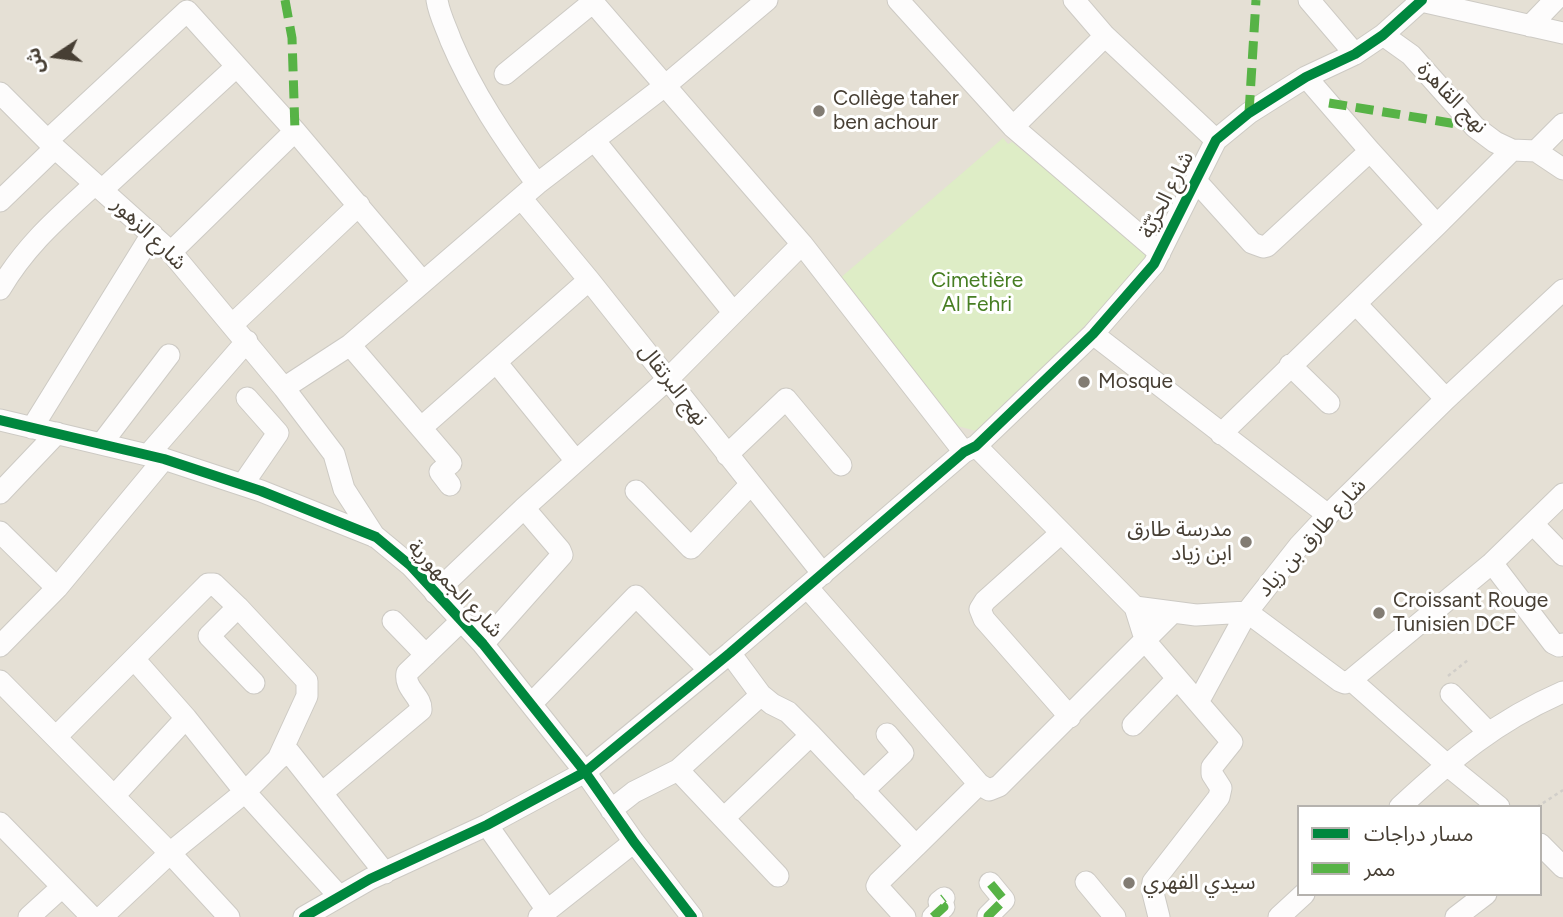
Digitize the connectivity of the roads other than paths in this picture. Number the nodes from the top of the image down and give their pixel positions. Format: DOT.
graph roads {
  1 [pos="437,0"];
  2 [pos="898,0"];
  3 [pos="1074,0"];
  4 [pos="1308,0"];
  5 [pos="1555,0"];
  6 [pos="592,1"];
  7 [pos="1421,1"];
  8 [pos="758,3"];
  9 [pos="1530,26"];
  10 [pos="1563,33"];
  11 [pos="1383,35"];
  12 [pos="1105,36"];
  13 [pos="1355,54"];
  14 [pos="236,67"];
  15 [pos="505,74"];
  16 [pos="1306,77"];
  17 [pos="666,85"];
  18 [pos="0,93"];
  19 [pos="1563,124"];
  20 [pos="1013,127"];
  21 [pos="295,131"];
  22 [pos="594,140"];
  23 [pos="1216,140"];
  24 [pos="51,144"];
  25 [pos="1511,150"];
  26 [pos="1370,151"];
  27 [pos="1536,151"];
  28 [pos="1563,169"];
  29 [pos="1196,181"];
  30 [pos="99,186"];
  31 [pos="529,191"];
  32 [pos="0,201"];
  33 [pos="359,205"];
  34 [pos="1437,225"];
  35 [pos="152,234"];
  36 [pos="802,244"];
  37 [pos="171,252"];
  38 [pos="1160,253"];
  39 [pos="589,280"];
  40 [pos="422,281"];
  41 [pos="0,289"];
  42 [pos="1563,290"];
  43 [pos="1356,304"];
  44 [pos="733,312"];
  45 [pos="233,324"];
  46 [pos="1093,334"];
  47 [pos="247,341"];
  48 [pos="350,345"];
  49 [pos="169,355"];
  50 [pos="496,362"];
  51 [pos="1290,365"];
  52 [pos="668,379"];
  53 [pos="284,388"];
  54 [pos="247,398"];
  55 [pos="1447,399"];
  56 [pos="1329,403"];
  57 [pos="0,420"];
  58 [pos="422,427"];
  59 [pos="32,428"];
  60 [pos="57,433"];
  61 [pos="1221,433"];
  62 [pos="102,443"];
  63 [pos="970,449"];
  64 [pos="727,455"];
  65 [pos="156,457"];
  66 [pos="576,461"];
  67 [pos="841,465"];
  68 [pos="243,484"];
  69 [pos="450,485"];
  70 [pos="750,485"];
  71 [pos="344,489"];
  72 [pos="636,491"];
  73 [pos="0,493"];
  74 [pos="1563,494"];
  75 [pos="524,508"];
  76 [pos="320,513"];
  77 [pos="1328,516"];
  78 [pos="1533,524"];
  79 [pos="0,532"];
  80 [pos="1061,533"];
  81 [pos="376,537"];
  82 [pos="1563,555"];
  83 [pos="1492,563"];
  84 [pos="815,580"];
  85 [pos="57,588"];
  86 [pos="435,593"];
  87 [pos="239,607"];
  88 [pos="1135,607"];
  89 [pos="1173,612"];
  90 [pos="1247,612"];
  91 [pos="393,621"];
  92 [pos="461,621"];
  93 [pos="1146,642"];
  94 [pos="483,644"];
  95 [pos="1563,644"];
  96 [pos="0,646"];
  97 [pos="730,653"];
  98 [pos="426,655"];
  99 [pos="134,659"];
  100 [pos="708,669"];
  101 [pos="1177,679"];
  102 [pos="1351,680"];
  103 [pos="0,681"];
  104 [pos="254,682"];
  105 [pos="1563,692"];
  106 [pos="1451,694"];
  107 [pos="761,695"];
  108 [pos="1196,698"];
  109 [pos="532,703"];
  110 [pos="1070,717"];
  111 [pos="186,718"];
  112 [pos="1133,725"];
  113 [pos="1488,732"];
  114 [pos="811,734"];
  115 [pos="887,734"];
  116 [pos="57,736"];
  117 [pos="278,759"];
  118 [pos="1446,764"];
  119 [pos="678,770"];
  120 [pos="585,772"];
  121 [pos="979,784"];
  122 [pos="863,791"];
  123 [pos="245,792"];
  124 [pos="323,792"];
  125 [pos="115,796"];
  126 [pos="1402,805"];
  127 [pos="1497,805"];
  128 [pos="611,810"];
  129 [pos="724,818"];
  130 [pos="0,823"];
  131 [pos="487,825"];
  132 [pos="634,842"];
  133 [pos="916,846"];
  134 [pos="1542,849"];
  135 [pos="170,853"];
  136 [pos="1563,867"];
  137 [pos="385,873"];
  138 [pos="778,876"];
  139 [pos="990,883"];
  140 [pos="1086,883"];
  141 [pos="62,887"];
  142 [pos="339,896"];
  143 [pos="1302,896"];
  144 [pos="1483,896"];
  145 [pos="944,898"];
  146 [pos="543,914"];
  147 [pos="29,917"];
  148 [pos="92,917"];
  149 [pos="102,917"];
  150 [pos="229,917"];
  151 [pos="303,917"];
  152 [pos="692,917"];
  153 [pos="905,917"];
  154 [pos="933,917"];
  155 [pos="989,917"];
  156 [pos="1115,917"];
  157 [pos="1159,917"];
  158 [pos="1279,917"];
  159 [pos="1456,917"];
  1 -- 31 [label="street, نهج البرتقال"];
  2 -- 20 [label="street"];
  3 -- 12 [label="street"];
  4 -- 13 [label="street"];
  5 -- 9 [label="street"];
  6 -- 15 [label="street"];
  6 -- 17 [label="street"];
  7 -- 9 [label="street"];
  7 -- 11 [label="street, شارع الحرّيّة"];
  8 -- 17 [label="street"];
  9 -- 10 [label="street"];
  11 -- 13 [label="street, شارع الحرّيّة"];
  11 -- 25 [label="street, نهج القاهرة"];
  12 -- 20 [label="street"];
  12 -- 23 [label="street"];
  13 -- 16 [label="street, شارع الحرّيّة"];
  14 -- 21 [label="street"];
  14 -- 24 [label="street"];
  14 -- 30 [label="street"];
  16 -- 23 [label="street, شارع الحرّيّة"];
  16 -- 26 [label="street"];
  17 -- 22 [label="street"];
  17 -- 36 [label="street"];
  18 -- 24 [label="street, شارع الزهور"];
  19 -- 27 [label="street"];
  20 -- 38 [label="street"];
  21 -- 33 [label="street"];
  21 -- 37 [label="street"];
  22 -- 31 [label="street"];
  22 -- 44 [label="street"];
  23 -- 29 [label="street, شارع الحرّيّة"];
  24 -- 30 [label="street, شارع الزهور"];
  24 -- 32 [label="street"];
  25 -- 27 [label="street, نهج القاهرة"];
  25 -- 34 [label="street"];
  26 -- 29 [label="street"];
  26 -- 34 [label="street"];
  27 -- 28 [label="street"];
  29 -- 38 [label="street, شارع الحرّيّة"];
  30 -- 35 [label="street, شارع الزهور"];
  30 -- 41 [label="street"];
  31 -- 39 [label="street, نهج البرتقال"];
  31 -- 40 [label="street"];
  33 -- 40 [label="street"];
  33 -- 45 [label="street"];
  34 -- 43 [label="street"];
  35 -- 37 [label="street, شارع الزهور"];
  35 -- 59 [label="street"];
  36 -- 44 [label="street"];
  36 -- 63 [label="street"];
  37 -- 45 [label="street, شارع الزهور"];
  38 -- 46 [label="street, شارع الحرّيّة"];
  39 -- 50 [label="street"];
  39 -- 52 [label="street, نهج البرتقال"];
  40 -- 48 [label="street"];
  42 -- 55 [label="street, شارع طارق بن زياد"];
  43 -- 51 [label="street"];
  43 -- 55 [label="street"];
  44 -- 52 [label="street"];
  45 -- 47 [label="street, شارع الزهور"];
  46 -- 61 [label="street"];
  46 -- 63 [label="street, شارع الحرّيّة"];
  47 -- 53 [label="street, شارع الزهور"];
  47 -- 65 [label="street"];
  48 -- 53 [label="street"];
  48 -- 58 [label="street"];
  49 -- 62 [label="street"];
  50 -- 58 [label="street"];
  50 -- 66 [label="street"];
  51 -- 56 [label="street"];
  51 -- 61 [label="street"];
  52 -- 64 [label="street, نهج البرتقال"];
  52 -- 66 [label="street"];
  53 -- 71 [label="street, شارع الزهور"];
  54 -- 68 [label="street"];
  55 -- 77 [label="street, شارع طارق بن زياد"];
  57 -- 59 [label="street, شارع الجمهورية"];
  58 -- 69 [label="street"];
  59 -- 60 [label="street, شارع الجمهورية"];
  60 -- 62 [label="street, شارع الجمهورية"];
  60 -- 73 [label="street"];
  61 -- 77 [label="street"];
  62 -- 65 [label="street, شارع الجمهورية"];
  63 -- 80 [label="street"];
  63 -- 84 [label="street, شارع الحرّيّة"];
  64 -- 67 [label="street"];
  64 -- 70 [label="street, نهج البرتقال"];
  65 -- 68 [label="street, شارع الجمهورية"];
  65 -- 85 [label="street"];
  66 -- 75 [label="street"];
  68 -- 76 [label="street, شارع الجمهورية"];
  70 -- 72 [label="street"];
  70 -- 84 [label="street, نهج البرتقال"];
  71 -- 76 [label="street"];
  71 -- 81 [label="street, شارع الزهور"];
  74 -- 78 [label="street"];
  75 -- 86 [label="street"];
  75 -- 94 [label="street"];
  76 -- 81 [label="street, شارع الجمهورية"];
  77 -- 90 [label="street, شارع طارق بن زياد"];
  78 -- 82 [label="street"];
  78 -- 83 [label="street"];
  79 -- 85 [label="street"];
  80 -- 88 [label="street"];
  80 -- 110 [label="street"];
  81 -- 86 [label="street, شارع الجمهورية"];
  83 -- 95 [label="street"];
  83 -- 102 [label="street"];
  84 -- 97 [label="street, شارع الحرّيّة"];
  84 -- 121 [label="street, نهج البرتقال"];
  85 -- 96 [label="street"];
  86 -- 92 [label="street, شارع الجمهورية"];
  87 -- 99 [label="street"];
  87 -- 104 [label="street"];
  87 -- 117 [label="street"];
  88 -- 89 [label="street, شارع طارق بن زياد"];
  88 -- 93 [label="street"];
  89 -- 90 [label="street, شارع طارق بن زياد"];
  89 -- 93 [label="street"];
  90 -- 102 [label="street"];
  90 -- 108 [label="street"];
  91 -- 98 [label="street"];
  92 -- 94 [label="street, شارع الجمهورية"];
  92 -- 98 [label="street"];
  93 -- 101 [label="street"];
  93 -- 110 [label="street"];
  94 -- 109 [label="street, شارع الجمهورية"];
  97 -- 100 [label="street, شارع الحرّيّة"];
  97 -- 107 [label="street"];
  98 -- 124 [label="street"];
  99 -- 111 [label="street"];
  99 -- 116 [label="street"];
  100 -- 109 [label="street"];
  100 -- 120 [label="street, شارع الحرّيّة"];
  101 -- 108 [label="street"];
  101 -- 112 [label="street"];
  102 -- 118 [label="street"];
  103 -- 116 [label="street"];
  105 -- 113 [label="street"];
  106 -- 113 [label="street"];
  107 -- 114 [label="street"];
  107 -- 119 [label="street"];
  108 -- 157 [label="street"];
  109 -- 120 [label="street, شارع الجمهورية"];
  110 -- 121 [label="street"];
  111 -- 123 [label="street"];
  111 -- 125 [label="street"];
  113 -- 118 [label="street"];
  114 -- 122 [label="street"];
  114 -- 129 [label="street"];
  115 -- 122 [label="street"];
  116 -- 125 [label="street"];
  117 -- 123 [label="street"];
  117 -- 124 [label="street"];
  118 -- 126 [label="street"];
  118 -- 127 [label="street"];
  119 -- 128 [label="street"];
  119 -- 129 [label="street"];
  120 -- 128 [label="street, شارع الجمهورية"];
  120 -- 131 [label="street, شارع الحرّيّة"];
  121 -- 133 [label="street"];
  122 -- 133 [label="street"];
  123 -- 135 [label="street"];
  123 -- 142 [label="street"];
  124 -- 137 [label="street"];
  125 -- 135 [label="street"];
  128 -- 132 [label="street, شارع الجمهورية"];
  129 -- 138 [label="street"];
  130 -- 141 [label="street"];
  131 -- 137 [label="street, شارع الحرّيّة"];
  131 -- 146 [label="street"];
  132 -- 146 [label="street"];
  132 -- 152 [label="street, شارع الجمهورية"];
  133 -- 153 [label="street"];
  134 -- 136 [label="street"];
  135 -- 149 [label="street"];
  135 -- 150 [label="street"];
  137 -- 142 [label="street, شارع الحرّيّة"];
  139 -- 155 [label="street"];
  140 -- 156 [label="street"];
  141 -- 147 [label="street"];
  141 -- 148 [label="street"];
  142 -- 151 [label="street, شارع الحرّيّة"];
  143 -- 158 [label="street"];
  144 -- 159 [label="street"];
  145 -- 154 [label="street"];
}
